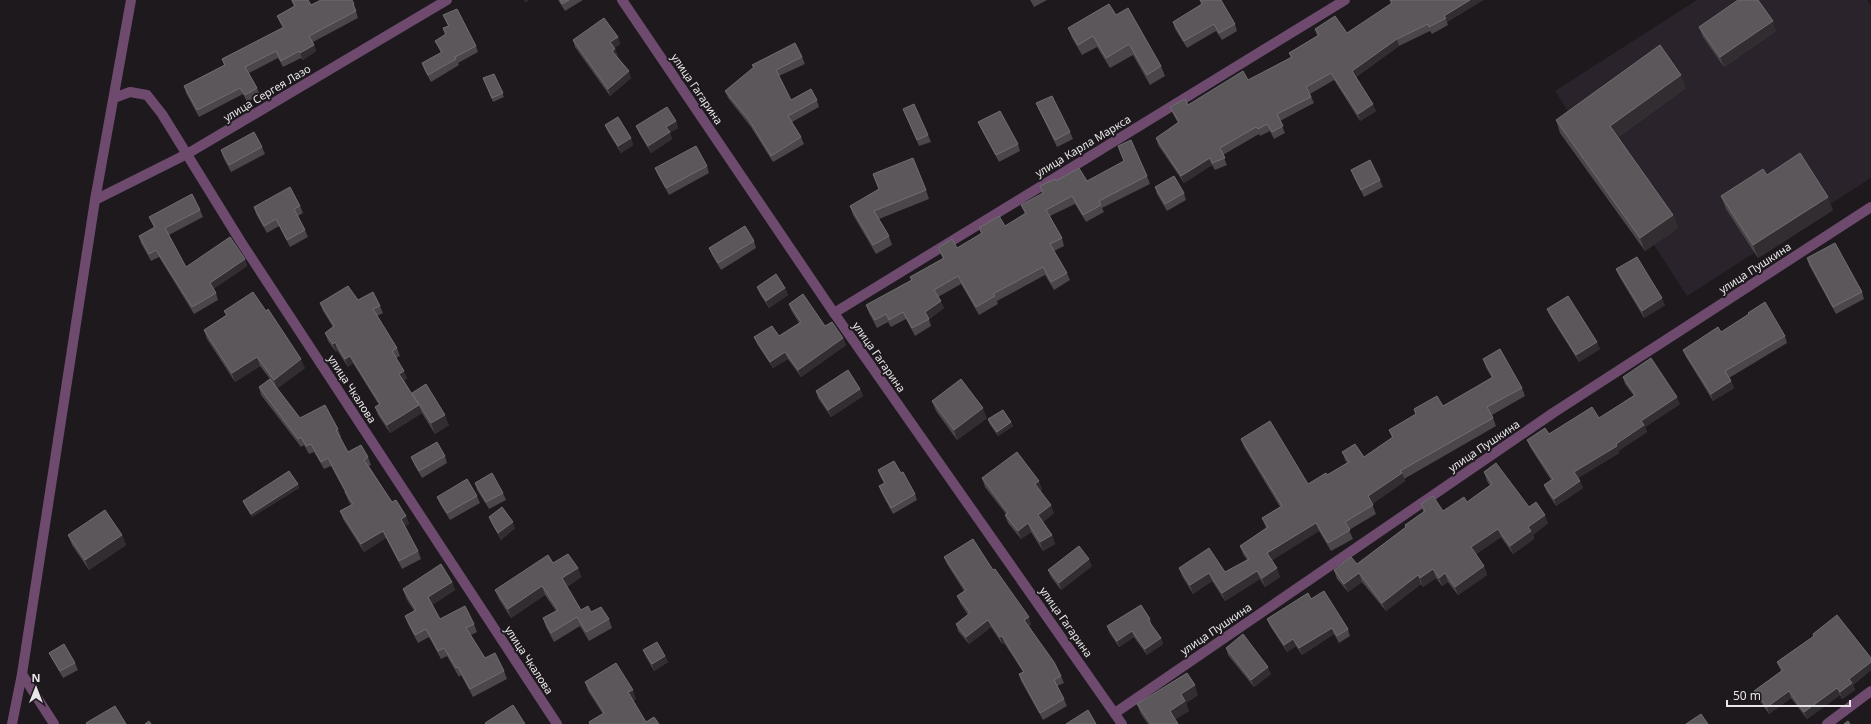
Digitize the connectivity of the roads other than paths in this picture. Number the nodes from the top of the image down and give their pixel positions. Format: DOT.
graph roads {
  1 [pos="131,0"];
  2 [pos="447,0"];
  3 [pos="622,0"];
  4 [pos="1346,0"];
  5 [pos="114,98"];
  6 [pos="187,154"];
  7 [pos="95,200"];
  8 [pos="1871,207"];
  9 [pos="834,313"];
  10 [pos="22,674"];
  11 [pos="1871,691"];
  12 [pos="1115,712"];
  13 [pos="12,724"];
  14 [pos="54,724"];
  15 [pos="557,724"];
  16 [pos="1122,724"];
  17 [pos="1827,724"];
  1 -- 5 [label="street"];
  2 -- 6 [label="street, улица Сергея Лазо"];
  3 -- 9 [label="street, улица Гагарина"];
  4 -- 9 [label="street, улица Карла Маркса"];
  5 -- 6 [label="street, улица Чкалова"];
  5 -- 7 [label="street"];
  6 -- 7 [label="street, улица Сергея Лазо"];
  6 -- 15 [label="street, улица Чкалова"];
  7 -- 10 [label="street"];
  8 -- 12 [label="street, улица Пушкина"];
  9 -- 12 [label="street, улица Гагарина"];
  10 -- 13 [label="street"];
  10 -- 14 [label="street"];
  11 -- 17 [label="street"];
  12 -- 16 [label="street, улица Гагарина"];
}
